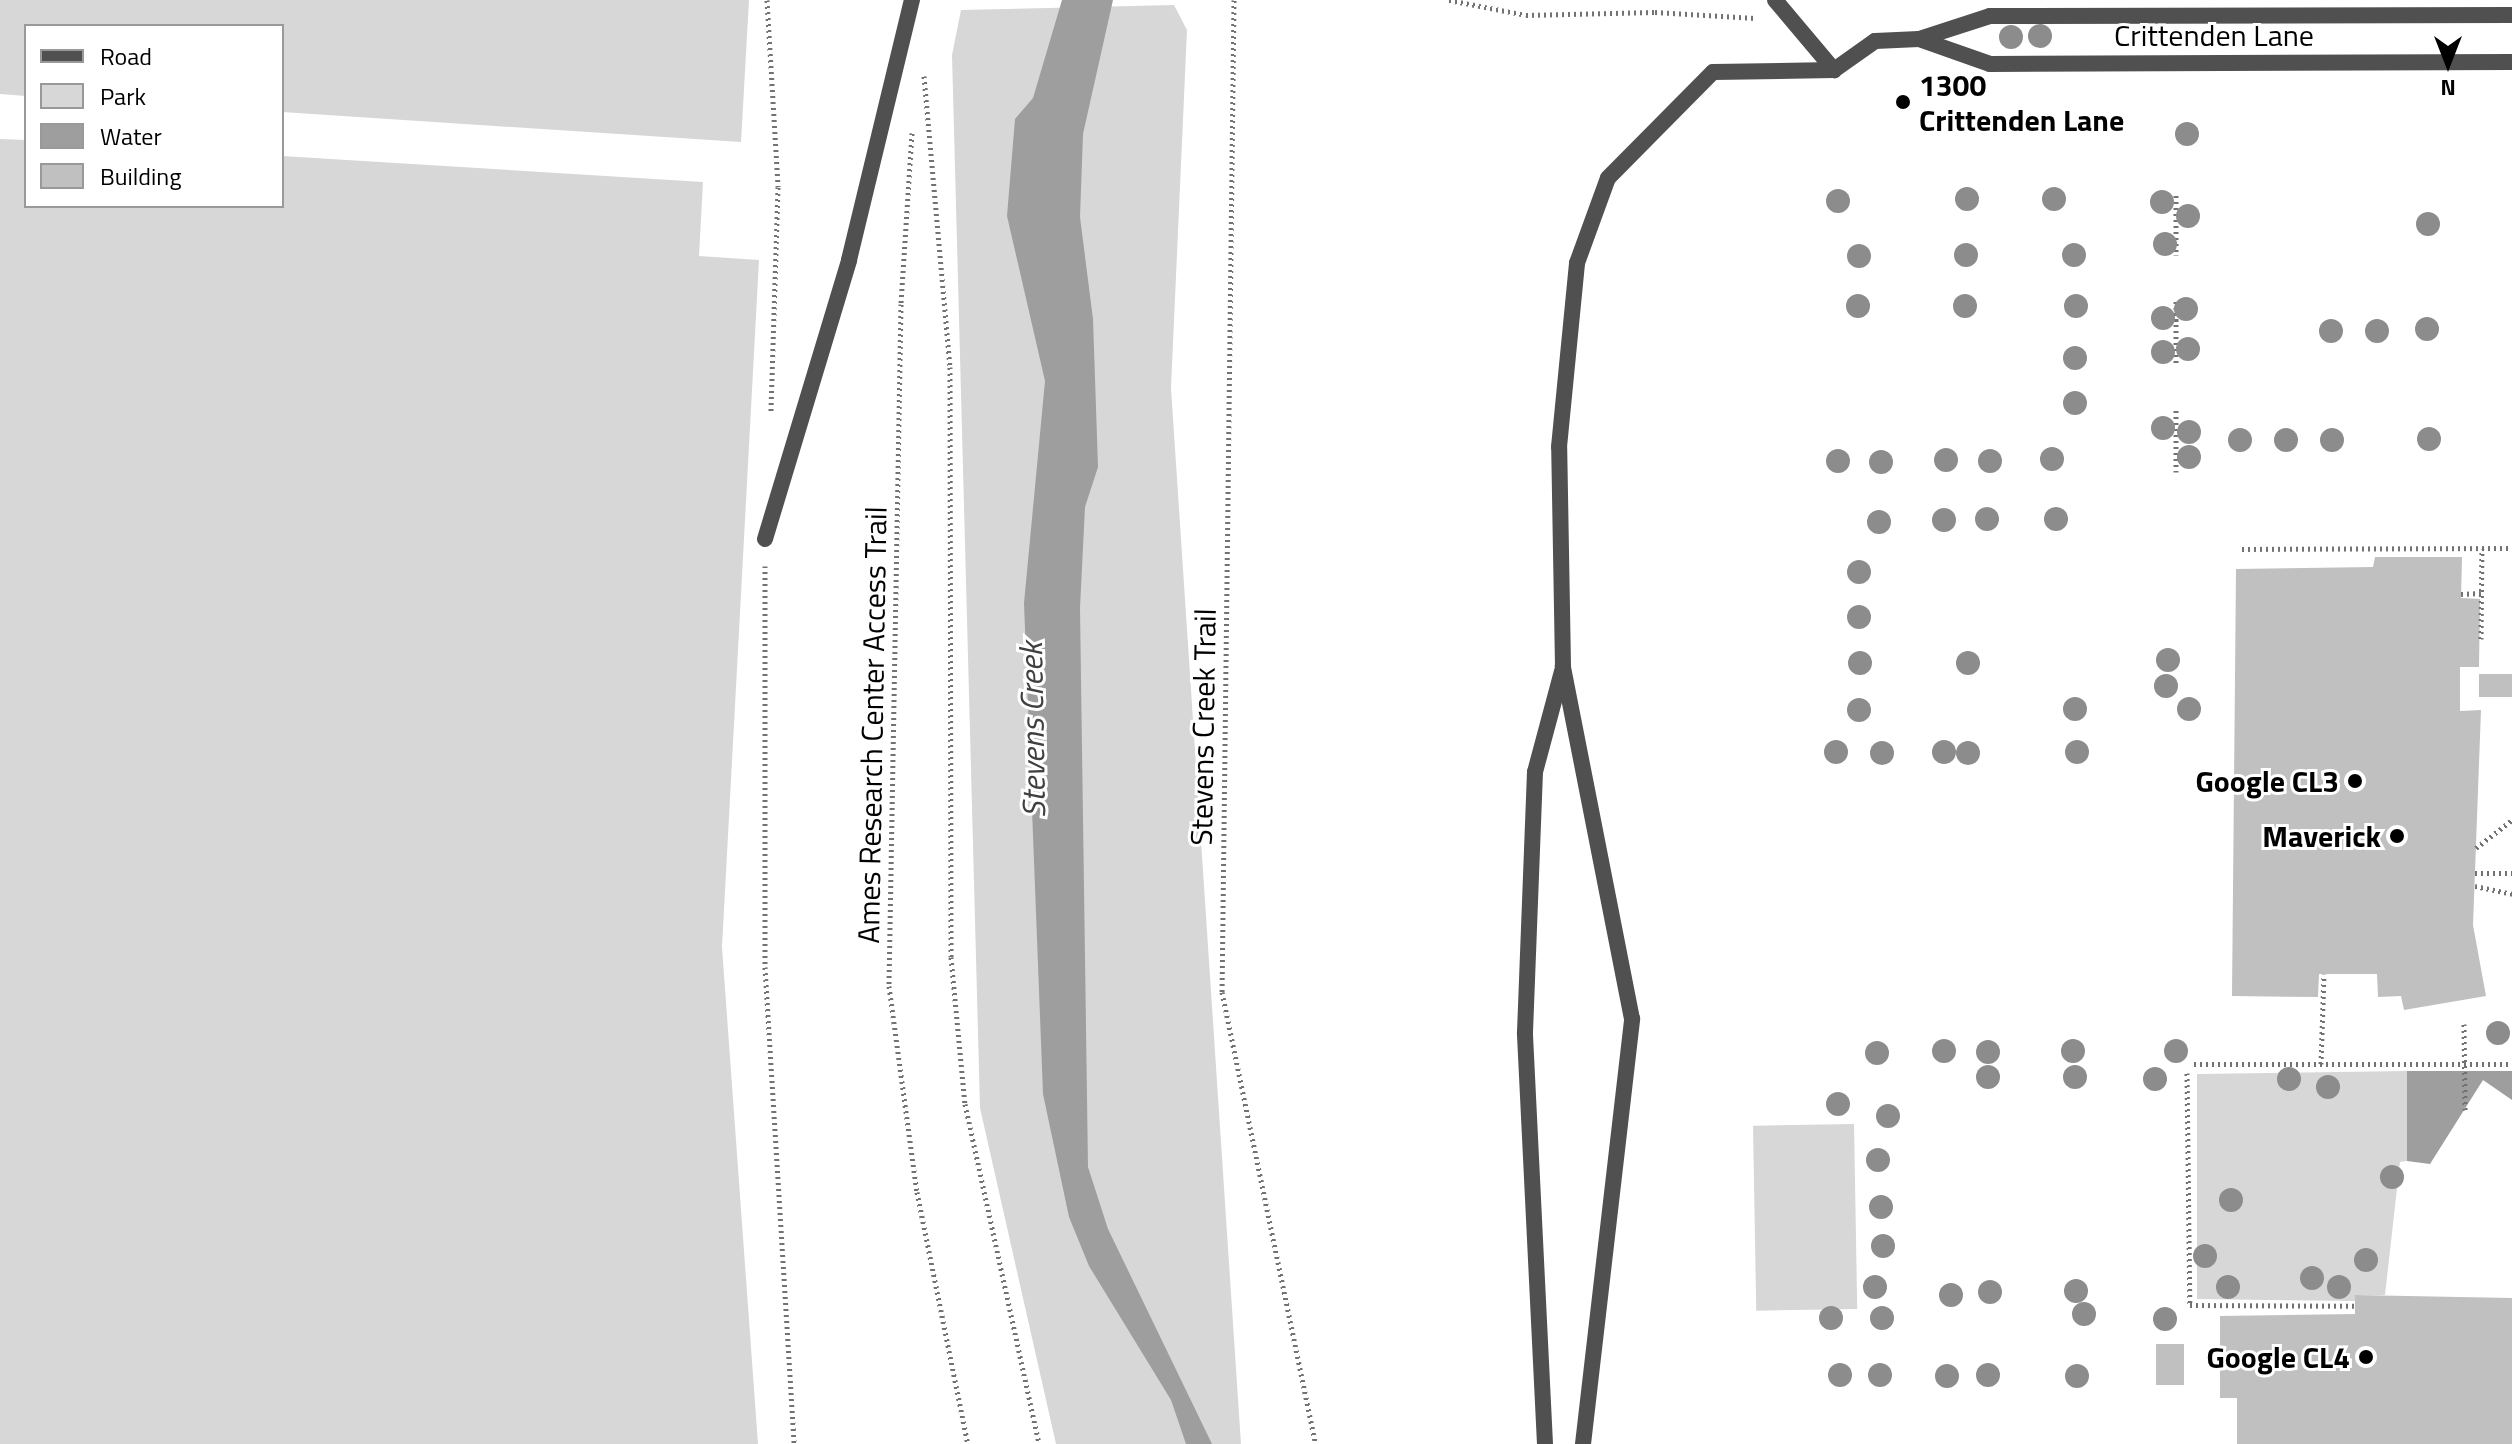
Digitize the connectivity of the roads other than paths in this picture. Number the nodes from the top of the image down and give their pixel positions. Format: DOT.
graph roads {
  1 [pos="912,0"];
  2 [pos="1775,0"];
  3 [pos="2512,15"];
  4 [pos="1919,39"];
  5 [pos="2512,62"];
  6 [pos="1834,70"];
  7 [pos="765,539"];
  8 [pos="1563,666"];
  9 [pos="1545,1444"];
  10 [pos="1583,1444"];
  1 -- 7 [label="street"];
  2 -- 6 [label="street"];
  3 -- 4 [label="street, Crittenden Lane"];
  4 -- 5 [label="street, Crittenden Lane"];
  4 -- 6 [label="street, Crittenden Lane"];
  6 -- 8 [label="street"];
  8 -- 9 [label="street"];
  8 -- 10 [label="street"];
}
